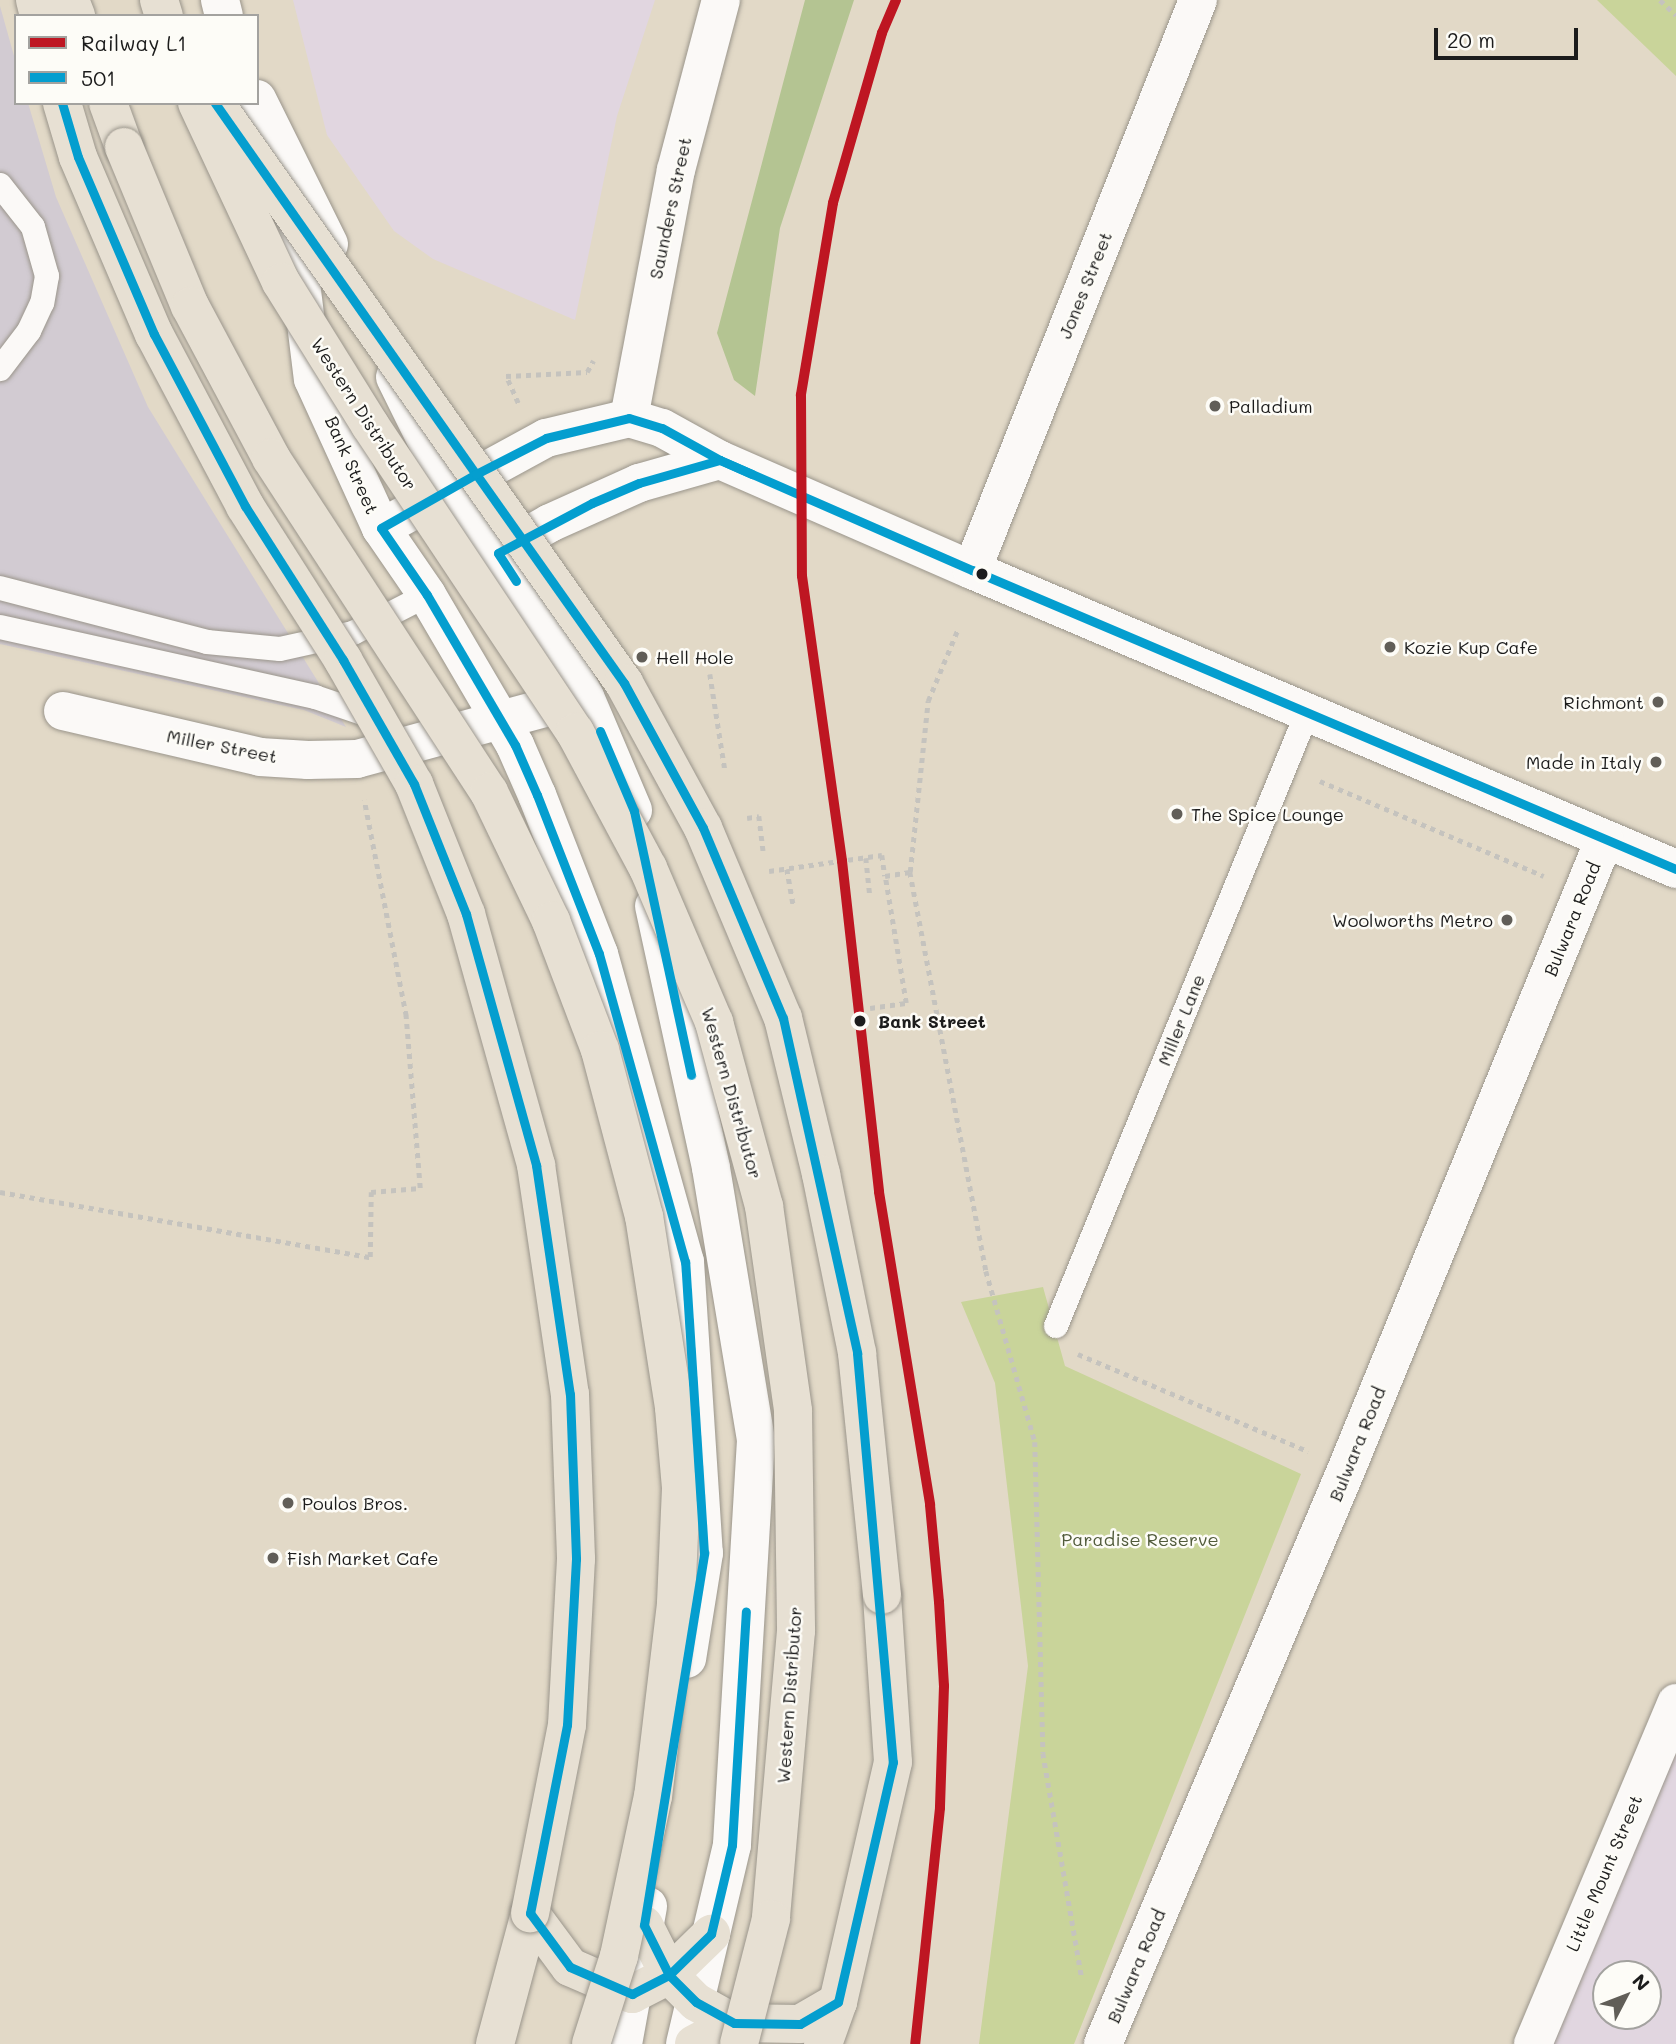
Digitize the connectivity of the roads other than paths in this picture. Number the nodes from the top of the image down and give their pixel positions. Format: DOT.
graph roads {
  1 [pos="721,0"];
  2 [pos="1198,0"];
  3 [pos="259,103"];
  4 [pos="63,105"];
  5 [pos="109,105"];
  6 [pos="198,105"];
  7 [pos="216,105"];
  8 [pos="286,161"];
  9 [pos="0,185"];
  10 [pos="0,369"];
  11 [pos="629,418"];
  12 [pos="720,460"];
  13 [pos="450,489"];
  14 [pos="381,528"];
  15 [pos="498,553"];
  16 [pos="972,570"];
  17 [pos="0,588"];
  18 [pos="427,595"];
  19 [pos="0,627"];
  20 [pos="586,697"];
  21 [pos="63,711"];
  22 [pos="1307,713"];
  23 [pos="500,720"];
  24 [pos="434,738"];
  25 [pos="1604,840"];
  26 [pos="1676,869"];
  27 [pos="1056,1326"];
  28 [pos="1676,1703"];
  29 [pos="530,1913"];
  30 [pos="645,1926"];
  31 [pos="711,1934"];
  32 [pos="570,1967"];
  33 [pos="669,1975"];
  34 [pos="632,1994"];
  35 [pos="696,2002"];
  36 [pos="838,2002"];
  37 [pos="736,2034"];
  38 [pos="495,2044"];
  39 [pos="591,2044"];
  40 [pos="609,2044"];
  41 [pos="623,2044"];
  42 [pos="685,2044"];
  43 [pos="694,2044"];
  44 [pos="823,2044"];
  45 [pos="1102,2044"];
  46 [pos="1533,2044"];
  1 -- 11 [label="street, Saunders Street"];
  2 -- 16 [label="street, Jones Street"];
  3 -- 8 [label="street, Bank Street"];
  4 -- 29 [label="highway, bridge"];
  5 -- 39 [label="highway, bridge"];
  6 -- 37 [label="highway, Western Distributor, bridge"];
  7 -- 36 [label="highway, bridge"];
  8 -- 13 [label="street, Bank Street"];
  8 -- 14 [label="street, Bank Street"];
  9 -- 10 [label="lane"];
  11 -- 12 [label="street"];
  11 -- 13 [label="street"];
  12 -- 15 [label="street"];
  12 -- 16 [label="street"];
  13 -- 14 [label="street"];
  13 -- 15 [label="street, Bank Street"];
  14 -- 18 [label="street, Bank Street"];
  15 -- 18 [label="street"];
  15 -- 20 [label="street, Bank Street"];
  16 -- 22 [label="street"];
  17 -- 18 [label="lane"];
  18 -- 23 [label="street, Bank Street"];
  19 -- 24 [label="lane"];
  20 -- 23 [label="street, Miller Street"];
  20 -- 31 [label="street, Bank Street"];
  21 -- 24 [label="street, Miller Street"];
  22 -- 25 [label="street"];
  22 -- 27 [label="lane, Miller Lane"];
  23 -- 24 [label="street, Miller Street"];
  23 -- 30 [label="street, Bank Street"];
  25 -- 26 [label="street"];
  25 -- 45 [label="street, Bulwara Road"];
  28 -- 46 [label="street, Little Mount Street"];
  29 -- 32 [label="highway"];
  29 -- 38 [label="highway"];
  30 -- 33 [label="highway"];
  30 -- 34 [label="street, Bank Street"];
  31 -- 33 [label="highway"];
  31 -- 35 [label="street, Bank Street"];
  32 -- 34 [label="highway"];
  32 -- 40 [label="highway"];
  33 -- 34 [label="highway"];
  33 -- 35 [label="highway"];
  34 -- 41 [label="street, Bank Street"];
  35 -- 37 [label="highway"];
  35 -- 42 [label="street, Bank Street"];
  36 -- 37 [label="highway"];
  36 -- 44 [label="highway"];
  37 -- 43 [label="highway"];
}
